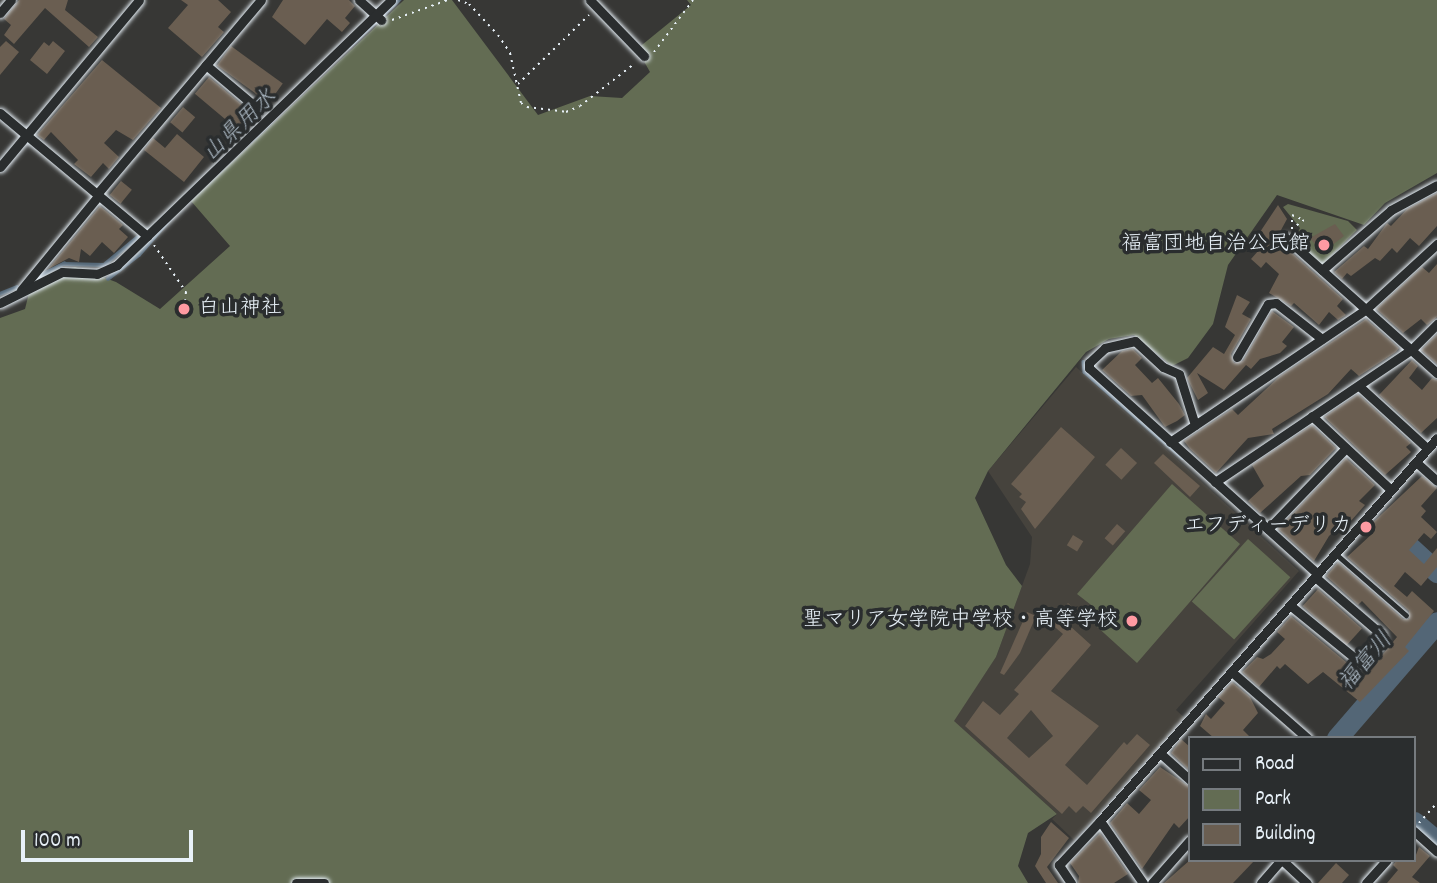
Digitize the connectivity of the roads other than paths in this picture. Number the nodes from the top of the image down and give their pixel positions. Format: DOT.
graph roads {
  1 [pos="11,0"];
  2 [pos="139,0"];
  3 [pos="261,0"];
  4 [pos="359,0"];
  5 [pos="391,0"];
  6 [pos="597,2"];
  7 [pos="0,13"];
  8 [pos="379,17"];
  9 [pos="644,56"];
  10 [pos="206,65"];
  11 [pos="258,109"];
  12 [pos="0,113"];
  13 [pos="27,135"];
  14 [pos="0,167"];
  15 [pos="1437,185"];
  16 [pos="98,195"];
  17 [pos="1286,239"];
  18 [pos="150,240"];
  19 [pos="1437,244"];
  20 [pos="1322,270"];
  21 [pos="20,292"];
  22 [pos="0,303"];
  23 [pos="1366,310"];
  24 [pos="1437,324"];
  25 [pos="1322,339"];
  26 [pos="1410,349"];
  27 [pos="1237,357"];
  28 [pos="1437,373"];
  29 [pos="1359,386"];
  30 [pos="1312,416"];
  31 [pos="1195,425"];
  32 [pos="1437,438"];
  33 [pos="1170,442"];
  34 [pos="1346,449"];
  35 [pos="1428,449"];
  36 [pos="1416,462"];
  37 [pos="1437,481"];
  38 [pos="1215,482"];
  39 [pos="1391,490"];
  40 [pos="1268,530"];
  41 [pos="1336,554"];
  42 [pos="1316,576"];
  43 [pos="1291,606"];
  44 [pos="1406,615"];
  45 [pos="1232,672"];
  46 [pos="1305,736"];
  47 [pos="1160,753"];
  48 [pos="1188,778"];
  49 [pos="1100,821"];
  50 [pos="1416,833"];
  51 [pos="1188,842"];
  52 [pos="1437,852"];
  53 [pos="1279,862"];
  54 [pos="1283,862"];
  55 [pos="1385,862"];
  56 [pos="309,881"];
  57 [pos="296,883"];
  58 [pos="324,883"];
  59 [pos="1071,883"];
  60 [pos="1143,883"];
  61 [pos="1152,883"];
  62 [pos="1261,883"];
  63 [pos="1307,883"];
  64 [pos="1366,883"];
  1 -- 7 [label="street"];
  2 -- 13 [label="street"];
  3 -- 10 [label="street"];
  4 -- 8 [label="street"];
  5 -- 8 [label="street"];
  6 -- 9 [label="street"];
  8 -- 18 [label="street"];
  10 -- 11 [label="street"];
  10 -- 16 [label="street"];
  12 -- 13 [label="street"];
  13 -- 14 [label="street"];
  13 -- 16 [label="street"];
  15 -- 20 [label="street"];
  16 -- 18 [label="street"];
  16 -- 21 [label="street"];
  17 -- 20 [label="street"];
  18 -- 21 [label="street"];
  19 -- 23 [label="street"];
  20 -- 23 [label="street"];
  21 -- 22 [label="street"];
  23 -- 25 [label="street"];
  23 -- 26 [label="street"];
  24 -- 26 [label="street"];
  25 -- 27 [label="street"];
  25 -- 31 [label="street"];
  26 -- 28 [label="street"];
  26 -- 29 [label="street"];
  29 -- 30 [label="street"];
  29 -- 35 [label="street"];
  30 -- 34 [label="street"];
  30 -- 38 [label="street"];
  31 -- 33 [label="street"];
  31 -- 33 [label="street"];
  32 -- 35 [label="street"];
  33 -- 38 [label="street"];
  34 -- 39 [label="street"];
  34 -- 40 [label="street"];
  35 -- 36 [label="street"];
  36 -- 37 [label="street"];
  36 -- 39 [label="street"];
  38 -- 40 [label="street"];
  39 -- 41 [label="street"];
  40 -- 42 [label="street"];
  41 -- 42 [label="street"];
  41 -- 44 [label="lane"];
  42 -- 43 [label="street"];
  42 -- 43 [label="street"];
  43 -- 45 [label="street"];
  45 -- 46 [label="street"];
  45 -- 47 [label="street"];
  47 -- 48 [label="street"];
  47 -- 49 [label="street"];
  49 -- 59 [label="street"];
  49 -- 60 [label="street"];
  50 -- 52 [label="street"];
  51 -- 61 [label="street"];
  53 -- 62 [label="street"];
  54 -- 63 [label="street"];
  55 -- 64 [label="street"];
  56 -- 57 [label="street"];
  56 -- 58 [label="street"];
}
